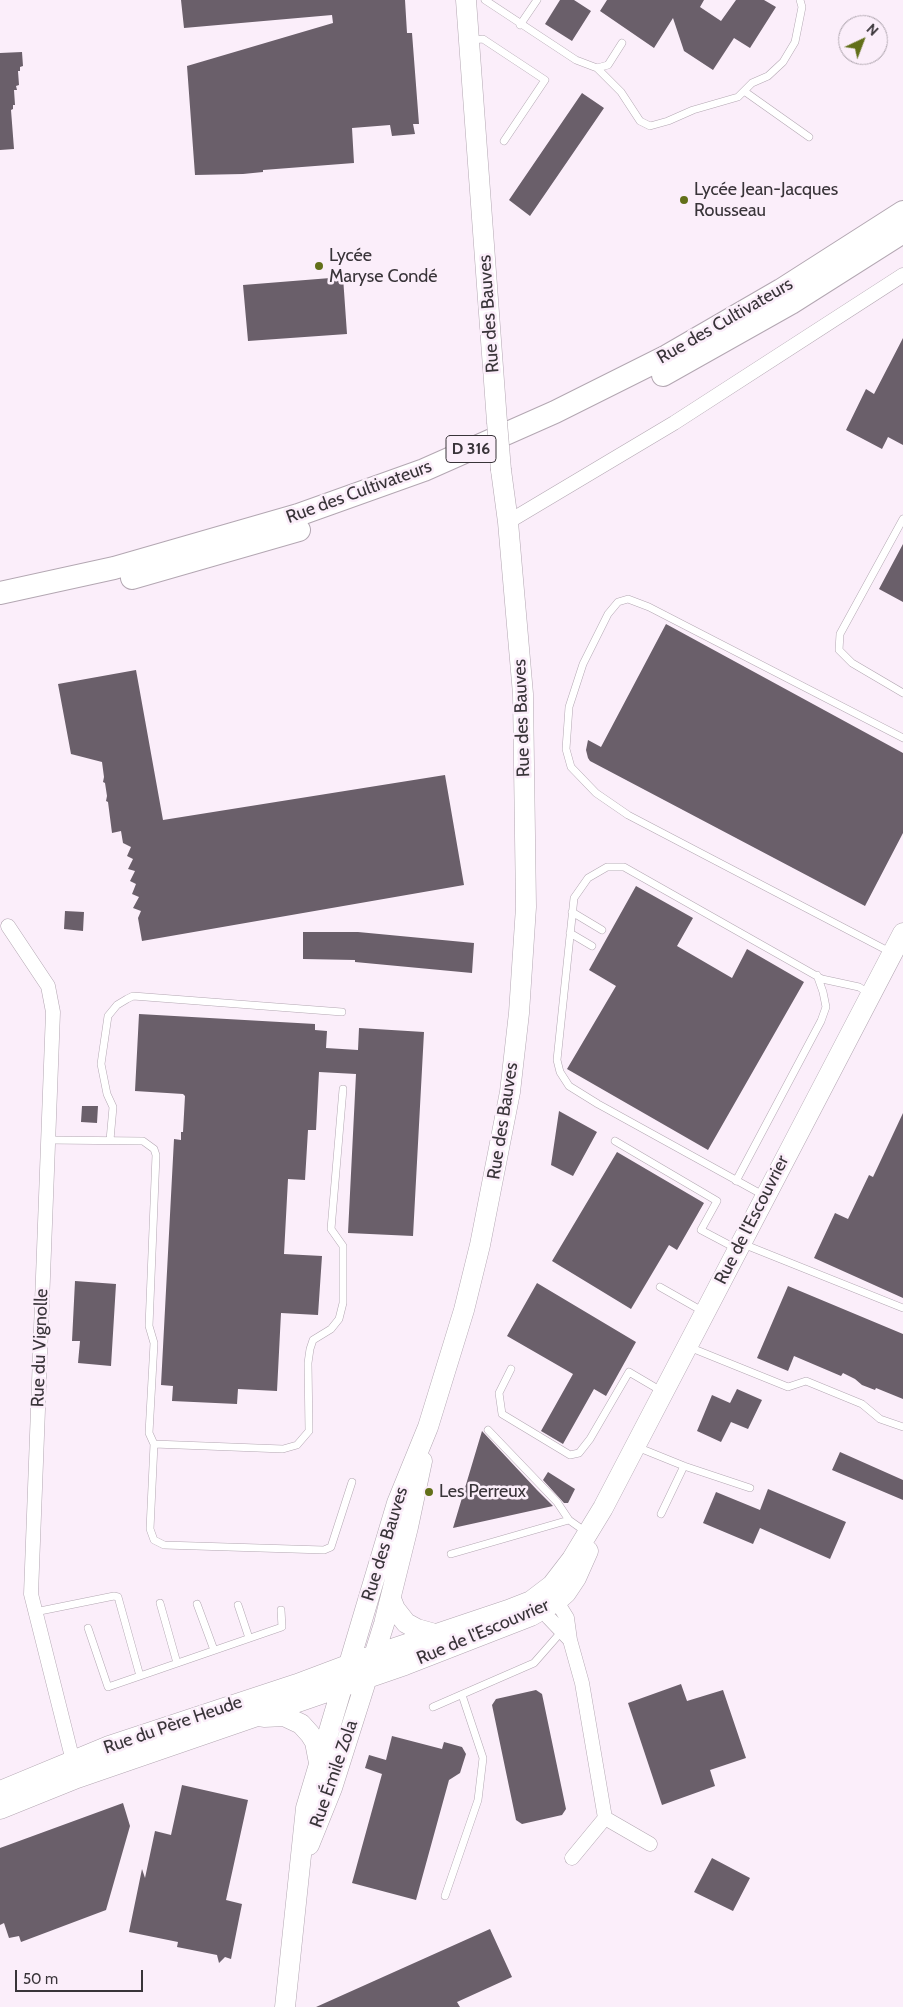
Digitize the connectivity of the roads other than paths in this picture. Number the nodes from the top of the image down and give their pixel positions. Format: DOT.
graph roads {
  1 [pos="466,0"];
  2 [pos="485,0"];
  3 [pos="537,0"];
  4 [pos="800,0"];
  5 [pos="520,24"];
  6 [pos="469,40"];
  7 [pos="622,43"];
  8 [pos="596,68"];
  9 [pos="744,91"];
  10 [pos="809,138"];
  11 [pos="504,141"];
  12 [pos="903,212"];
  13 [pos="903,232"];
  14 [pos="903,275"];
  15 [pos="903,519"];
  16 [pos="508,522"];
  17 [pos="0,593"];
  18 [pos="0,608"];
  19 [pos="903,693"];
  20 [pos="903,738"];
  21 [pos="572,912"];
  22 [pos="8,926"];
  23 [pos="602,930"];
  24 [pos="570,933"];
  25 [pos="903,933"];
  26 [pos="592,946"];
  27 [pos="892,953"];
  28 [pos="817,975"];
  29 [pos="871,994"];
  30 [pos="342,1012"];
  31 [pos="343,1089"];
  32 [pos="48,1140"];
  33 [pos="110,1140"];
  34 [pos="615,1141"];
  35 [pos="736,1181"];
  36 [pos="765,1196"];
  37 [pos="739,1246"];
  38 [pos="660,1287"];
  39 [pos="903,1308"];
  40 [pos="704,1312"];
  41 [pos="687,1346"];
  42 [pos="511,1369"];
  43 [pos="663,1392"];
  44 [pos="428,1427"];
  45 [pos="903,1427"];
  46 [pos="488,1430"];
  47 [pos="154,1444"];
  48 [pos="635,1446"];
  49 [pos="684,1466"];
  50 [pos="352,1482"];
  51 [pos="750,1488"];
  52 [pos="661,1514"];
  53 [pos="569,1520"];
  54 [pos="590,1535"];
  55 [pos="451,1554"];
  56 [pos="390,1599"];
  57 [pos="546,1599"];
  58 [pos="160,1603"];
  59 [pos="197,1604"];
  60 [pos="238,1605"];
  61 [pos="281,1610"];
  62 [pos="35,1612"];
  63 [pos="88,1628"];
  64 [pos="567,1631"];
  65 [pos="435,1634"];
  66 [pos="249,1638"];
  67 [pos="214,1650"];
  68 [pos="177,1663"];
  69 [pos="348,1664"];
  70 [pos="370,1667"];
  71 [pos="140,1676"];
  72 [pos="341,1691"];
  73 [pos="462,1695"];
  74 [pos="433,1707"];
  75 [pos="252,1717"];
  76 [pos="319,1763"];
  77 [pos="75,1770"];
  78 [pos="0,1791"];
  79 [pos="0,1809"];
  80 [pos="605,1818"];
  81 [pos="650,1844"];
  82 [pos="572,1858"];
  83 [pos="300,1868"];
  84 [pos="445,1896"];
  85 [pos="285,2007"];
  1 -- 6 [label="street, Rue des Bauves"];
  2 -- 5 [label="lane"];
  3 -- 5 [label="lane"];
  4 -- 9 [label="lane"];
  5 -- 8 [label="lane"];
  6 -- 11 [label="lane"];
  6 -- 16 [label="street, Rue des Bauves, bridge"];
  7 -- 8 [label="lane"];
  8 -- 9 [label="lane"];
  9 -- 10 [label="lane"];
  12 -- 17 [label="main road, Rue des Cultivateurs / D 316"];
  13 -- 18 [label="main road, Rue des Cultivateurs / D 316"];
  14 -- 16 [label="street"];
  15 -- 19 [label="lane"];
  16 -- 44 [label="street, Rue des Bauves"];
  20 -- 27 [label="lane"];
  21 -- 23 [label="lane"];
  21 -- 24 [label="lane"];
  21 -- 28 [label="lane"];
  22 -- 32 [label="street, Rue du Vignolle"];
  24 -- 26 [label="lane"];
  24 -- 35 [label="lane"];
  25 -- 27 [label="street, Rue de l'Escouvrier"];
  27 -- 29 [label="street, Rue de l'Escouvrier"];
  28 -- 29 [label="lane"];
  28 -- 35 [label="lane"];
  29 -- 36 [label="street, Rue de l'Escouvrier"];
  30 -- 33 [label="lane"];
  31 -- 47 [label="lane"];
  32 -- 33 [label="lane"];
  32 -- 62 [label="street, Rue du Vignolle"];
  33 -- 47 [label="lane"];
  34 -- 37 [label="lane"];
  35 -- 36 [label="lane"];
  36 -- 37 [label="street, Rue de l'Escouvrier"];
  37 -- 39 [label="lane"];
  37 -- 40 [label="street, Rue de l'Escouvrier"];
  38 -- 40 [label="lane"];
  40 -- 41 [label="street, Rue de l'Escouvrier"];
  41 -- 43 [label="street, Rue de l'Escouvrier"];
  41 -- 45 [label="lane"];
  42 -- 43 [label="lane"];
  43 -- 48 [label="street, Rue de l'Escouvrier"];
  44 -- 56 [label="street, Rue des Bauves"];
  44 -- 69 [label="street, Rue des Bauves"];
  46 -- 53 [label="lane"];
  47 -- 50 [label="lane"];
  48 -- 49 [label="lane"];
  48 -- 54 [label="street, Rue de l'Escouvrier"];
  49 -- 51 [label="lane"];
  49 -- 52 [label="lane"];
  53 -- 54 [label="lane"];
  53 -- 55 [label="lane"];
  54 -- 57 [label="street, Rue de l'Escouvrier"];
  56 -- 65 [label="street"];
  56 -- 70 [label="street, Rue des Bauves"];
  57 -- 64 [label="street"];
  57 -- 65 [label="street, Rue de l'Escouvrier"];
  57 -- 70 [label="street, Rue de l'Escouvrier"];
  58 -- 68 [label="lane"];
  59 -- 67 [label="lane"];
  60 -- 66 [label="lane"];
  61 -- 66 [label="lane"];
  62 -- 71 [label="lane"];
  62 -- 77 [label="street, Rue du Vignolle"];
  63 -- 71 [label="lane"];
  64 -- 73 [label="lane"];
  64 -- 80 [label="street"];
  65 -- 70 [label="street, Rue de l'Escouvrier"];
  66 -- 67 [label="lane"];
  67 -- 68 [label="lane"];
  68 -- 71 [label="lane"];
  69 -- 70 [label="street, Rue du Père Heude"];
  69 -- 72 [label="street, Rue des Bauves"];
  69 -- 77 [label="street, Rue du Père Heude"];
  70 -- 72 [label="street, Rue du Père Heude"];
  70 -- 83 [label="street, Rue Émile Zola"];
  72 -- 75 [label="street, Rue du Père Heude"];
  72 -- 76 [label="street, Rue Émile Zola"];
  73 -- 74 [label="lane"];
  73 -- 84 [label="lane"];
  75 -- 76 [label="street"];
  75 -- 77 [label="street, Rue du Père Heude"];
  76 -- 83 [label="street, Rue Émile Zola"];
  77 -- 78 [label="street, Rue du Père Heude"];
  77 -- 79 [label="street, Rue du Père Heude"];
  80 -- 81 [label="street"];
  80 -- 82 [label="street"];
  83 -- 85 [label="street, Rue Émile Zola"];
}
